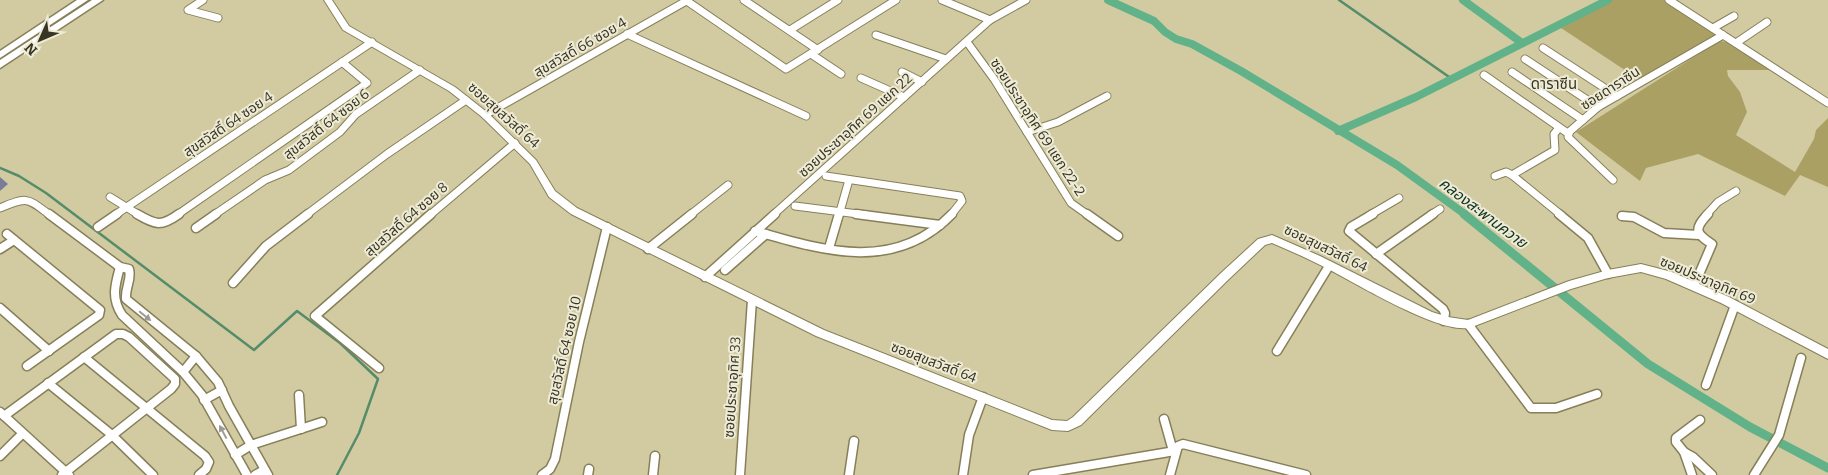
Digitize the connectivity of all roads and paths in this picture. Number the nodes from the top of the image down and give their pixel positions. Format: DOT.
graph roads {
  1 [pos="83,0"];
  2 [pos="98,0"];
  3 [pos="203,0"];
  4 [pos="328,0"];
  5 [pos="687,0"];
  6 [pos="744,0"];
  7 [pos="838,0"];
  8 [pos="896,0"];
  9 [pos="942,0"];
  10 [pos="1026,0"];
  11 [pos="1669,0"];
  12 [pos="1734,16"];
  13 [pos="218,18"];
  14 [pos="990,20"];
  15 [pos="1767,22"];
  16 [pos="1713,28"];
  17 [pos="790,30"];
  18 [pos="627,34"];
  19 [pos="876,34"];
  20 [pos="1723,35"];
  21 [pos="372,42"];
  22 [pos="966,42"];
  23 [pos="1736,43"];
  24 [pos="1543,48"];
  25 [pos="818,50"];
  26 [pos="811,54"];
  27 [pos="0,55"];
  28 [pos="946,59"];
  29 [pos="1525,59"];
  30 [pos="342,62"];
  31 [pos="0,65"];
  32 [pos="420,70"];
  33 [pos="902,72"];
  34 [pos="1512,72"];
  35 [pos="841,74"];
  36 [pos="1484,75"];
  37 [pos="861,78"];
  38 [pos="922,82"];
  39 [pos="1106,96"];
  40 [pos="1617,96"];
  41 [pos="904,97"];
  42 [pos="466,100"];
  43 [pos="1828,103"];
  44 [pos="1598,107"];
  45 [pos="485,115"];
  46 [pos="806,116"];
  47 [pos="1583,120"];
  48 [pos="1559,128"];
  49 [pos="1027,132"];
  50 [pos="1569,134"];
  51 [pos="515,143"];
  52 [pos="1512,175"];
  53 [pos="826,176"];
  54 [pos="1494,176"];
  55 [pos="849,180"];
  56 [pos="1613,180"];
  57 [pos="728,185"];
  58 [pos="1736,191"];
  59 [pos="110,197"];
  60 [pos="1399,198"];
  61 [pos="795,206"];
  62 [pos="0,208"];
  63 [pos="127,208"];
  64 [pos="1440,209"];
  65 [pos="840,211"];
  66 [pos="1622,216"];
  67 [pos="940,225"];
  68 [pos="98,227"];
  69 [pos="607,227"];
  70 [pos="196,228"];
  71 [pos="755,231"];
  72 [pos="7,234"];
  73 [pos="766,234"];
  74 [pos="1699,235"];
  75 [pos="1118,236"];
  76 [pos="14,240"];
  77 [pos="830,248"];
  78 [pos="0,249"];
  79 [pos="648,249"];
  80 [pos="1376,254"];
  81 [pos="1329,266"];
  82 [pos="120,267"];
  83 [pos="725,270"];
  84 [pos="1608,274"];
  85 [pos="705,277"];
  86 [pos="233,283"];
  87 [pos="1694,286"];
  88 [pos="1542,296"];
  89 [pos="126,299"];
  90 [pos="752,300"];
  91 [pos="1735,305"];
  92 [pos="116,306"];
  93 [pos="0,308"];
  94 [pos="1444,321"];
  95 [pos="1468,324"];
  96 [pos="49,350"];
  97 [pos="1805,350"];
  98 [pos="1277,351"];
  99 [pos="1828,354"];
  100 [pos="84,356"];
  101 [pos="196,356"];
  102 [pos="27,366"];
  103 [pos="379,368"];
  104 [pos="183,372"];
  105 [pos="48,383"];
  106 [pos="1706,384"];
  107 [pos="222,390"];
  108 [pos="1597,394"];
  109 [pos="299,395"];
  110 [pos="983,397"];
  111 [pos="204,400"];
  112 [pos="147,408"];
  113 [pos="2,414"];
  114 [pos="1164,419"];
  115 [pos="1700,420"];
  116 [pos="322,422"];
  117 [pos="301,429"];
  118 [pos="22,434"];
  119 [pos="112,435"];
  120 [pos="854,441"];
  121 [pos="251,445"];
  122 [pos="1174,451"];
  123 [pos="1684,452"];
  124 [pos="235,455"];
  125 [pos="0,456"];
  126 [pos="655,456"];
  127 [pos="266,472"];
  128 [pos="65,474"];
  129 [pos="1754,474"];
  130 [pos="153,475"];
  131 [pos="198,475"];
  132 [pos="247,475"];
  133 [pos="255,475"];
  134 [pos="542,475"];
  135 [pos="653,475"];
  136 [pos="740,475"];
  137 [pos="849,475"];
  138 [pos="963,475"];
  139 [pos="1033,475"];
  140 [pos="1170,475"];
  141 [pos="1306,475"];
  142 [pos="1692,475"];
  143 [pos="1712,475"];
  1 -- 27 [label="main road"];
  2 -- 31 [label="main road"];
  3 -- 13 [label="street"];
  4 -- 21 [label="street, ซอยสุขสวัสดิ์ 64"];
  5 -- 18 [label="street, สุขสวัสดิ์ 66 ซอย 4"];
  5 -- 26 [label="street"];
  6 -- 17 [label="street"];
  7 -- 17 [label="street"];
  8 -- 25 [label="street"];
  9 -- 14 [label="street"];
  10 -- 14 [label="street, ซอยประชาอุทิศ 69 แยก 22"];
  11 -- 16 [label="street"];
  12 -- 16 [label="street"];
  14 -- 22 [label="street, ซอยประชาอุทิศ 69 แยก 22"];
  15 -- 23 [label="street"];
  16 -- 20 [label="street"];
  17 -- 25 [label="street"];
  18 -- 45 [label="street, สุขสวัสดิ์ 66 ซอย 4"];
  18 -- 46 [label="street"];
  19 -- 28 [label="street"];
  20 -- 23 [label="street"];
  20 -- 40 [label="street, ซอยดาราซีน"];
  21 -- 30 [label="street, สุขสวัสดิ์ 64 ซอย 4"];
  21 -- 32 [label="street, ซอยสุขสวัสดิ์ 64"];
  22 -- 28 [label="street, ซอยประชาอุทิศ 69 แยก 22"];
  22 -- 49 [label="street, ซอยประชาอุทิศ 69 แยก 22-2"];
  23 -- 43 [label="street"];
  24 -- 40 [label="street"];
  25 -- 26 [label="street"];
  26 -- 35 [label="street"];
  28 -- 38 [label="street, ซอยประชาอุทิศ 69 แยก 22"];
  29 -- 44 [label="street"];
  30 -- 63 [label="street, สุขสวัสดิ์ 64 ซอย 4"];
  30 -- 63 [label="street"];
  32 -- 42 [label="street, ซอยสุขสวัสดิ์ 64"];
  32 -- 70 [label="street, สุขสวัสดิ์ 64 ซอย 6"];
  33 -- 38 [label="street"];
  34 -- 47 [label="street"];
  36 -- 48 [label="street"];
  37 -- 41 [label="street"];
  38 -- 41 [label="street, ซอยประชาอุทิศ 69 แยก 22"];
  39 -- 49 [label="street"];
  40 -- 44 [label="street, ซอยดาราซีน"];
  41 -- 71 [label="street, ซอยประชาอุทิศ 69 แยก 22"];
  42 -- 45 [label="street, ซอยสุขสวัสดิ์ 64"];
  42 -- 86 [label="street"];
  44 -- 47 [label="street, ซอยดาราซีน"];
  45 -- 51 [label="street, ซอยสุขสวัสดิ์ 64"];
  47 -- 50 [label="street, ซอยดาราซีน"];
  48 -- 50 [label="street"];
  48 -- 52 [label="street"];
  49 -- 75 [label="street, ซอยประชาอุทิศ 69 แยก 22-2"];
  50 -- 56 [label="street"];
  51 -- 69 [label="street, ซอยสุขสวัสดิ์ 64"];
  51 -- 103 [label="street, สุขสวัสดิ์ 64 ซอย 8"];
  52 -- 54 [label="street"];
  52 -- 84 [label="street"];
  53 -- 55 [label="street"];
  55 -- 65 [label="street"];
  55 -- 67 [label="street"];
  57 -- 79 [label="street"];
  58 -- 74 [label="street"];
  59 -- 63 [label="street"];
  60 -- 80 [label="street"];
  61 -- 65 [label="street"];
  62 -- 82 [label="street"];
  63 -- 68 [label="street, สุขสวัสดิ์ 64 ซอย 4"];
  64 -- 80 [label="street"];
  65 -- 67 [label="street"];
  65 -- 77 [label="street"];
  66 -- 74 [label="street"];
  67 -- 77 [label="street"];
  69 -- 79 [label="street, ซอยสุขสวัสดิ์ 64"];
  69 -- 134 [label="street, สุขสวัสดิ์ 64 ซอย 10"];
  71 -- 73 [label="street"];
  71 -- 85 [label="street, ซอยประชาอุทิศ 69 แยก 22"];
  72 -- 76 [label="street"];
  73 -- 77 [label="street"];
  73 -- 83 [label="street"];
  74 -- 87 [label="street"];
  76 -- 78 [label="street"];
  76 -- 96 [label="street"];
  79 -- 85 [label="street, ซอยสุขสวัสดิ์ 64"];
  80 -- 94 [label="street"];
  81 -- 94 [label="street, ซอยสุขสวัสดิ์ 64"];
  81 -- 98 [label="street"];
  81 -- 110 [label="street, ซอยสุขสวัสดิ์ 64"];
  82 -- 89 [label="street"];
  82 -- 92 [label="street"];
  84 -- 87 [label="street, ซอยประชาอุทิศ 69"];
  84 -- 88 [label="street, ซอยประชาอุทิศ 69"];
  85 -- 90 [label="street, ซอยสุขสวัสดิ์ 64"];
  87 -- 91 [label="street, ซอยประชาอุทิศ 69"];
  88 -- 95 [label="street, ซอยสุขสวัสดิ์ 64"];
  89 -- 92 [label="street"];
  89 -- 101 [label="street, one-way"];
  90 -- 110 [label="street, ซอยสุขสวัสดิ์ 64"];
  90 -- 136 [label="street, ซอยประชาอุทิศ 33"];
  91 -- 97 [label="street, ซอยประชาอุทิศ 69"];
  91 -- 106 [label="street"];
  92 -- 104 [label="street"];
  93 -- 96 [label="street"];
  94 -- 95 [label="street, ซอยสุขสวัสดิ์ 64"];
  95 -- 108 [label="street"];
  96 -- 102 [label="street"];
  97 -- 99 [label="street, ซอยประชาอุทิศ 69"];
  97 -- 129 [label="street"];
  100 -- 105 [label="street"];
  100 -- 112 [label="street"];
  100 -- 112 [label="street"];
  101 -- 104 [label="street"];
  101 -- 107 [label="street"];
  104 -- 111 [label="street"];
  105 -- 113 [label="street"];
  105 -- 119 [label="street"];
  107 -- 111 [label="street"];
  107 -- 121 [label="street"];
  109 -- 117 [label="street"];
  110 -- 138 [label="street"];
  124 -- 111 [label="street, one-way"];
  112 -- 119 [label="street"];
  112 -- 131 [label="street"];
  113 -- 118 [label="street"];
  114 -- 122 [label="street"];
  115 -- 123 [label="street"];
  116 -- 117 [label="street"];
  117 -- 121 [label="street"];
  118 -- 125 [label="street"];
  118 -- 128 [label="street"];
  119 -- 128 [label="street"];
  119 -- 130 [label="street"];
  120 -- 137 [label="street"];
  121 -- 124 [label="street"];
  121 -- 127 [label="street"];
  122 -- 139 [label="street"];
  122 -- 140 [label="street"];
  122 -- 141 [label="street"];
  123 -- 142 [label="street"];
  123 -- 143 [label="street"];
  124 -- 132 [label="street"];
  126 -- 135 [label="street"];
  127 -- 133 [label="street"];
}
